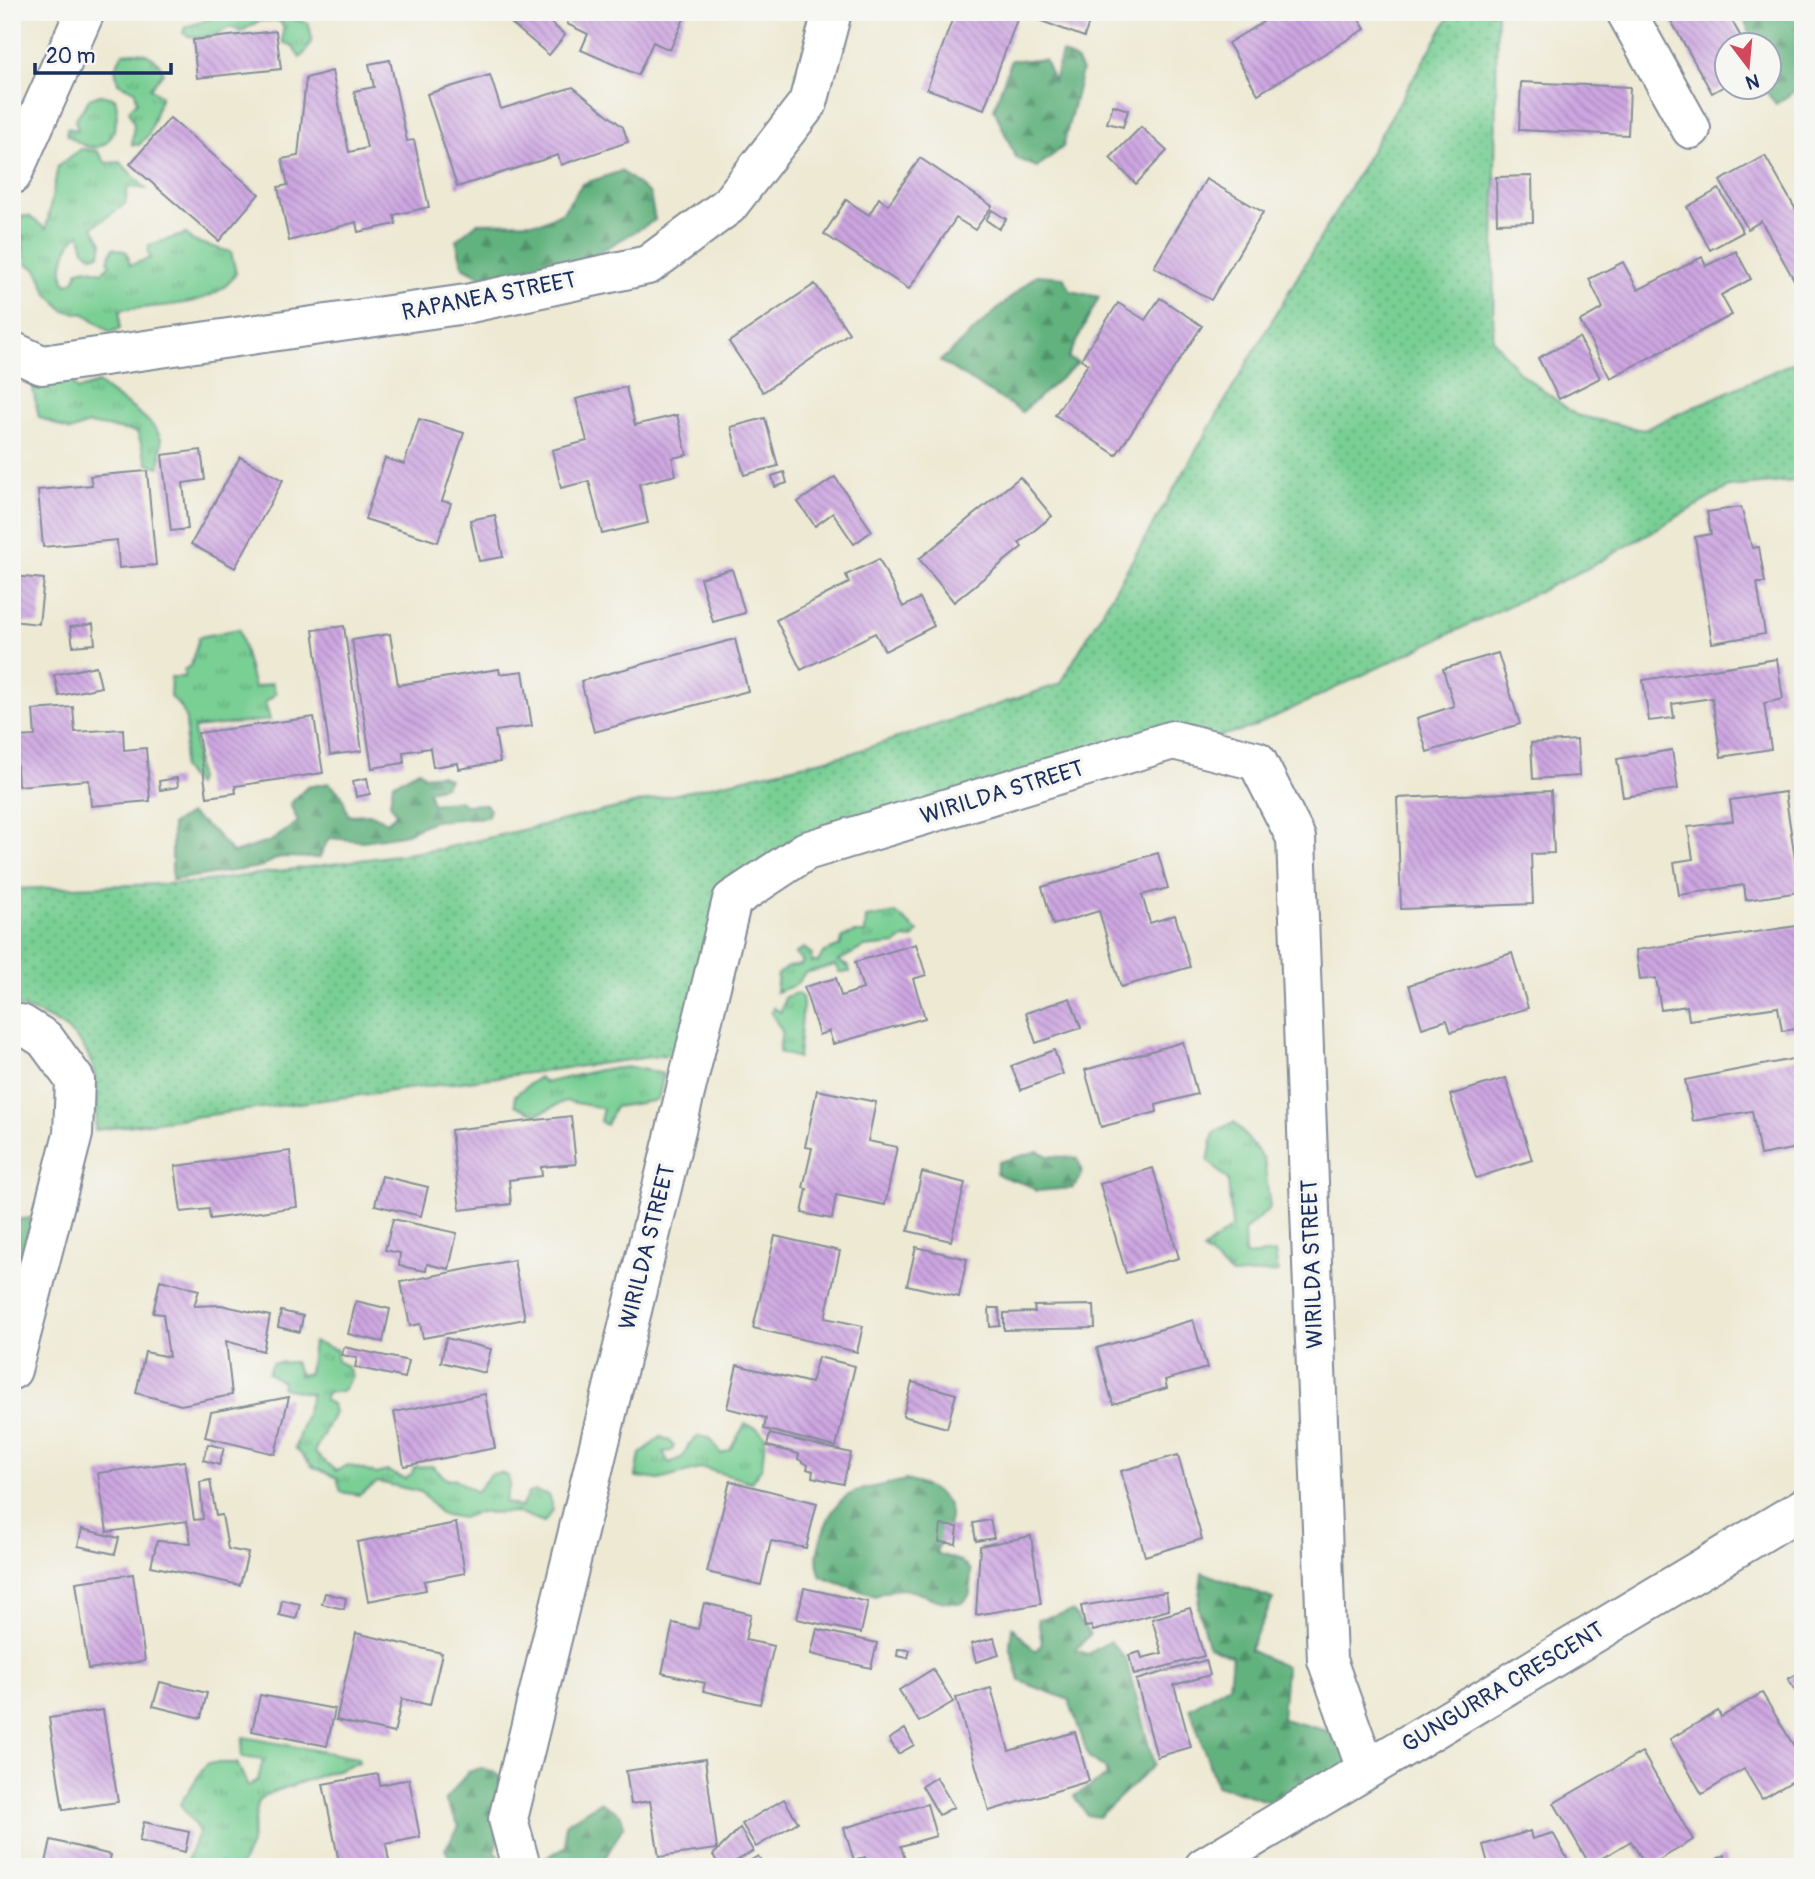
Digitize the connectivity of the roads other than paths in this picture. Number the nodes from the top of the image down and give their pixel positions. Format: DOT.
graph roads {
  1 [pos="85,12"];
  2 [pos="832,12"];
  3 [pos="1626,12"];
  4 [pos="1690,129"];
  5 [pos="12,174"];
  6 [pos="12,351"];
  7 [pos="12,1024"];
  8 [pos="12,1370"];
  9 [pos="1803,1508"];
  10 [pos="1366,1769"];
  11 [pos="521,1867"];
  12 [pos="1204,1867"];
  1 -- 5 [label="street"];
  2 -- 6 [label="street, RAPANEA STREET"];
  3 -- 4 [label="street"];
  7 -- 8 [label="street"];
  9 -- 10 [label="street, GUNGURRA CRESCENT"];
  10 -- 11 [label="street, WIRILDA STREET"];
  10 -- 12 [label="street, GUNGURRA CRESCENT"];
}
